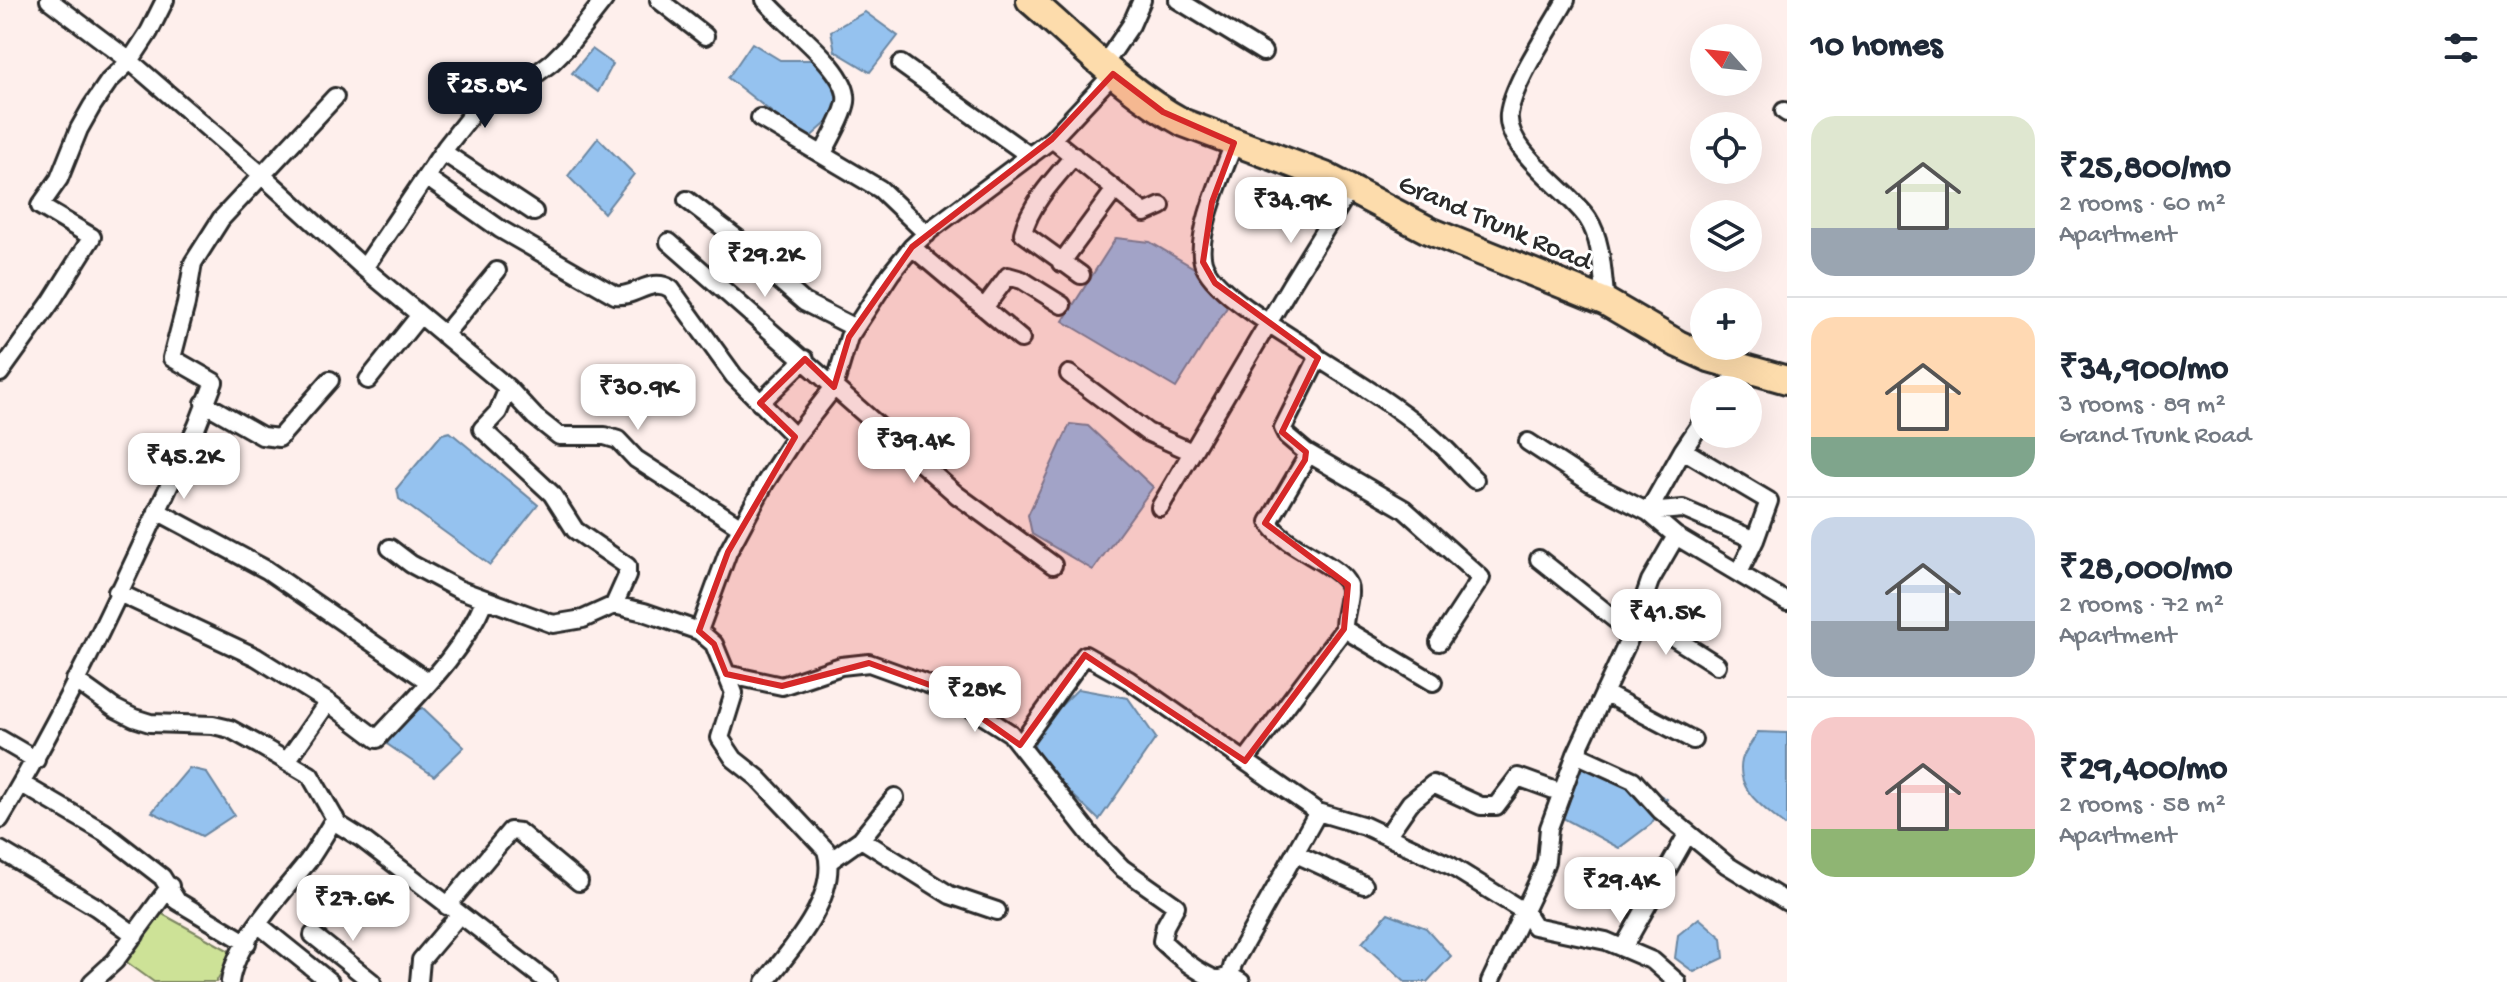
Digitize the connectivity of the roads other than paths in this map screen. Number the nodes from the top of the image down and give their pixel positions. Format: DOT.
graph roads {
  1 [pos="49,0"];
  2 [pos="165,0"];
  3 [pos="604,0"];
  4 [pos="659,0"];
  5 [pos="765,0"];
  6 [pos="1142,0"];
  7 [pos="1178,0"];
  8 [pos="1566,0"];
  9 [pos="1044,5"];
  10 [pos="705,36"];
  11 [pos="1263,52"];
  12 [pos="130,61"];
  13 [pos="901,64"];
  14 [pos="1108,70"];
  15 [pos="335,97"];
  16 [pos="760,118"];
  17 [pos="1052,139"];
  18 [pos="1234,143"];
  19 [pos="443,152"];
  20 [pos="823,154"];
  21 [pos="1030,156"];
  22 [pos="1074,156"];
  23 [pos="263,176"];
  24 [pos="426,177"];
  25 [pos="1350,189"];
  26 [pos="1114,191"];
  27 [pos="687,200"];
  28 [pos="1161,206"];
  29 [pos="534,212"];
  30 [pos="927,234"];
  31 [pos="669,242"];
  32 [pos="912,247"];
  33 [pos="1061,263"];
  34 [pos="364,268"];
  35 [pos="497,271"];
  36 [pos="1081,275"];
  37 [pos="1606,302"];
  38 [pos="1062,305"];
  39 [pos="984,308"];
  40 [pos="420,315"];
  41 [pos="1269,323"];
  42 [pos="855,328"];
  43 [pos="444,335"];
  44 [pos="1021,339"];
  45 [pos="1318,358"];
  46 [pos="805,359"];
  47 [pos="1740,367"];
  48 [pos="0,373"];
  49 [pos="1069,374"];
  50 [pos="1734,376"];
  51 [pos="330,380"];
  52 [pos="368,380"];
  53 [pos="1787,380"];
  54 [pos="834,387"];
  55 [pos="508,388"];
  56 [pos="204,403"];
  57 [pos="760,403"];
  58 [pos="795,437"];
  59 [pos="1690,440"];
  60 [pos="1528,442"];
  61 [pos="1683,450"];
  62 [pos="1192,452"];
  63 [pos="1306,452"];
  64 [pos="1475,480"];
  65 [pos="1160,507"];
  66 [pos="157,511"];
  67 [pos="1648,512"];
  68 [pos="741,527"];
  69 [pos="1676,536"];
  70 [pos="1755,540"];
  71 [pos="390,548"];
  72 [pos="1539,559"];
  73 [pos="1053,565"];
  74 [pos="1739,573"];
  75 [pos="117,592"];
  76 [pos="485,599"];
  77 [pos="1787,602"];
  78 [pos="614,605"];
  79 [pos="1638,615"];
  80 [pos="1344,629"];
  81 [pos="699,631"];
  82 [pos="1632,633"];
  83 [pos="1439,642"];
  84 [pos="1717,665"];
  85 [pos="726,674"];
  86 [pos="75,680"];
  87 [pos="429,682"];
  88 [pos="1433,682"];
  89 [pos="1604,693"];
  90 [pos="328,702"];
  91 [pos="0,739"];
  92 [pos="1693,740"];
  93 [pos="1020,745"];
  94 [pos="1576,754"];
  95 [pos="36,760"];
  96 [pos="287,761"];
  97 [pos="1245,761"];
  98 [pos="22,784"];
  99 [pos="1562,793"];
  100 [pos="895,797"];
  101 [pos="1318,812"];
  102 [pos="335,818"];
  103 [pos="0,819"];
  104 [pos="1688,833"];
  105 [pos="1387,836"];
  106 [pos="861,839"];
  107 [pos="0,850"];
  108 [pos="1296,854"];
  109 [pos="830,861"];
  110 [pos="579,882"];
  111 [pos="1364,885"];
  112 [pos="170,886"];
  113 [pos="1787,902"];
  114 [pos="453,910"];
  115 [pos="997,911"];
  116 [pos="1525,912"];
  117 [pos="259,925"];
  118 [pos="135,935"];
  119 [pos="313,935"];
  120 [pos="247,943"];
  121 [pos="1623,948"];
  122 [pos="1236,979"];
  123 [pos="92,982"];
  124 [pos="230,982"];
  125 [pos="330,982"];
  126 [pos="372,982"];
  127 [pos="419,982"];
  128 [pos="548,982"];
  129 [pos="765,982"];
  130 [pos="1490,982"];
  131 [pos="1677,982"];
  1 -- 12 [label="street"];
  2 -- 12 [label="street"];
  3 -- 19 [label="street"];
  4 -- 10 [label="street"];
  5 -- 20 [label="street"];
  6 -- 14 [label="street"];
  7 -- 11 [label="street"];
  8 -- 37 [label="street"];
  9 -- 14 [label="main road, Grand Trunk Road"];
  12 -- 23 [label="street"];
  12 -- 48 [label="street"];
  13 -- 21 [label="street"];
  14 -- 17 [label="street"];
  14 -- 18 [label="main road, Grand Trunk Road"];
  15 -- 23 [label="street"];
  16 -- 20 [label="street"];
  17 -- 21 [label="street"];
  17 -- 22 [label="street"];
  18 -- 25 [label="main road, Grand Trunk Road"];
  18 -- 41 [label="street"];
  19 -- 24 [label="street"];
  19 -- 29 [label="street"];
  20 -- 30 [label="street"];
  21 -- 30 [label="street"];
  22 -- 26 [label="street"];
  22 -- 33 [label="street"];
  23 -- 34 [label="street"];
  23 -- 56 [label="street"];
  24 -- 34 [label="street"];
  24 -- 57 [label="street"];
  25 -- 37 [label="main road, Grand Trunk Road"];
  25 -- 41 [label="street"];
  26 -- 28 [label="street"];
  26 -- 33 [label="street"];
  27 -- 42 [label="street"];
  30 -- 32 [label="street"];
  31 -- 46 [label="street"];
  32 -- 39 [label="street"];
  32 -- 42 [label="street"];
  33 -- 36 [label="street"];
  34 -- 40 [label="street"];
  35 -- 43 [label="street"];
  37 -- 47 [label="main road, Grand Trunk Road"];
  38 -- 39 [label="street"];
  39 -- 44 [label="street"];
  40 -- 43 [label="street"];
  40 -- 52 [label="street"];
  41 -- 45 [label="street"];
  41 -- 62 [label="street"];
  42 -- 54 [label="street"];
  43 -- 55 [label="street"];
  45 -- 63 [label="street"];
  45 -- 64 [label="street"];
  46 -- 54 [label="street"];
  46 -- 57 [label="street"];
  47 -- 50 [label="street"];
  47 -- 53 [label="main road, Grand Trunk Road"];
  49 -- 62 [label="street"];
  51 -- 56 [label="street"];
  54 -- 58 [label="street"];
  54 -- 73 [label="street"];
  55 -- 68 [label="street"];
  55 -- 78 [label="street"];
  56 -- 66 [label="street"];
  57 -- 58 [label="street"];
  58 -- 68 [label="street"];
  59 -- 61 [label="street"];
  60 -- 67 [label="street"];
  61 -- 67 [label="street"];
  61 -- 70 [label="street"];
  62 -- 65 [label="street"];
  63 -- 80 [label="street"];
  63 -- 83 [label="street"];
  66 -- 75 [label="street"];
  66 -- 87 [label="street"];
  67 -- 69 [label="street"];
  67 -- 70 [label="street"];
  68 -- 81 [label="street"];
  69 -- 74 [label="street"];
  69 -- 79 [label="street"];
  70 -- 74 [label="street"];
  71 -- 76 [label="street"];
  72 -- 82 [label="street"];
  74 -- 77 [label="street"];
  75 -- 86 [label="street"];
  75 -- 90 [label="street"];
  76 -- 78 [label="street"];
  76 -- 87 [label="street"];
  78 -- 81 [label="street"];
  79 -- 82 [label="street"];
  79 -- 84 [label="street"];
  80 -- 88 [label="street"];
  80 -- 97 [label="street"];
  81 -- 85 [label="street"];
  82 -- 89 [label="street"];
  85 -- 93 [label="street"];
  85 -- 109 [label="street"];
  86 -- 95 [label="street"];
  86 -- 96 [label="street"];
  87 -- 90 [label="street"];
  89 -- 92 [label="street"];
  89 -- 94 [label="street"];
  90 -- 96 [label="street"];
  91 -- 95 [label="street"];
  93 -- 97 [label="street"];
  93 -- 122 [label="street"];
  94 -- 99 [label="street"];
  94 -- 104 [label="street"];
  95 -- 98 [label="street"];
  96 -- 102 [label="street"];
  97 -- 101 [label="street"];
  98 -- 103 [label="street"];
  98 -- 112 [label="street"];
  99 -- 105 [label="street"];
  99 -- 116 [label="street"];
  100 -- 106 [label="street"];
  101 -- 105 [label="street"];
  101 -- 108 [label="street"];
  102 -- 114 [label="street"];
  102 -- 117 [label="street"];
  104 -- 113 [label="street"];
  104 -- 121 [label="street"];
  105 -- 116 [label="street"];
  106 -- 109 [label="street"];
  106 -- 115 [label="street"];
  107 -- 118 [label="street"];
  108 -- 111 [label="street"];
  108 -- 122 [label="street"];
  109 -- 129 [label="street"];
  110 -- 114 [label="street"];
  112 -- 118 [label="street"];
  112 -- 120 [label="street"];
  114 -- 127 [label="street"];
  114 -- 128 [label="street"];
  116 -- 121 [label="street"];
  116 -- 130 [label="street"];
  117 -- 120 [label="street"];
  117 -- 125 [label="street"];
  118 -- 123 [label="street"];
  119 -- 126 [label="street"];
  120 -- 124 [label="street"];
  121 -- 131 [label="street"];
}
